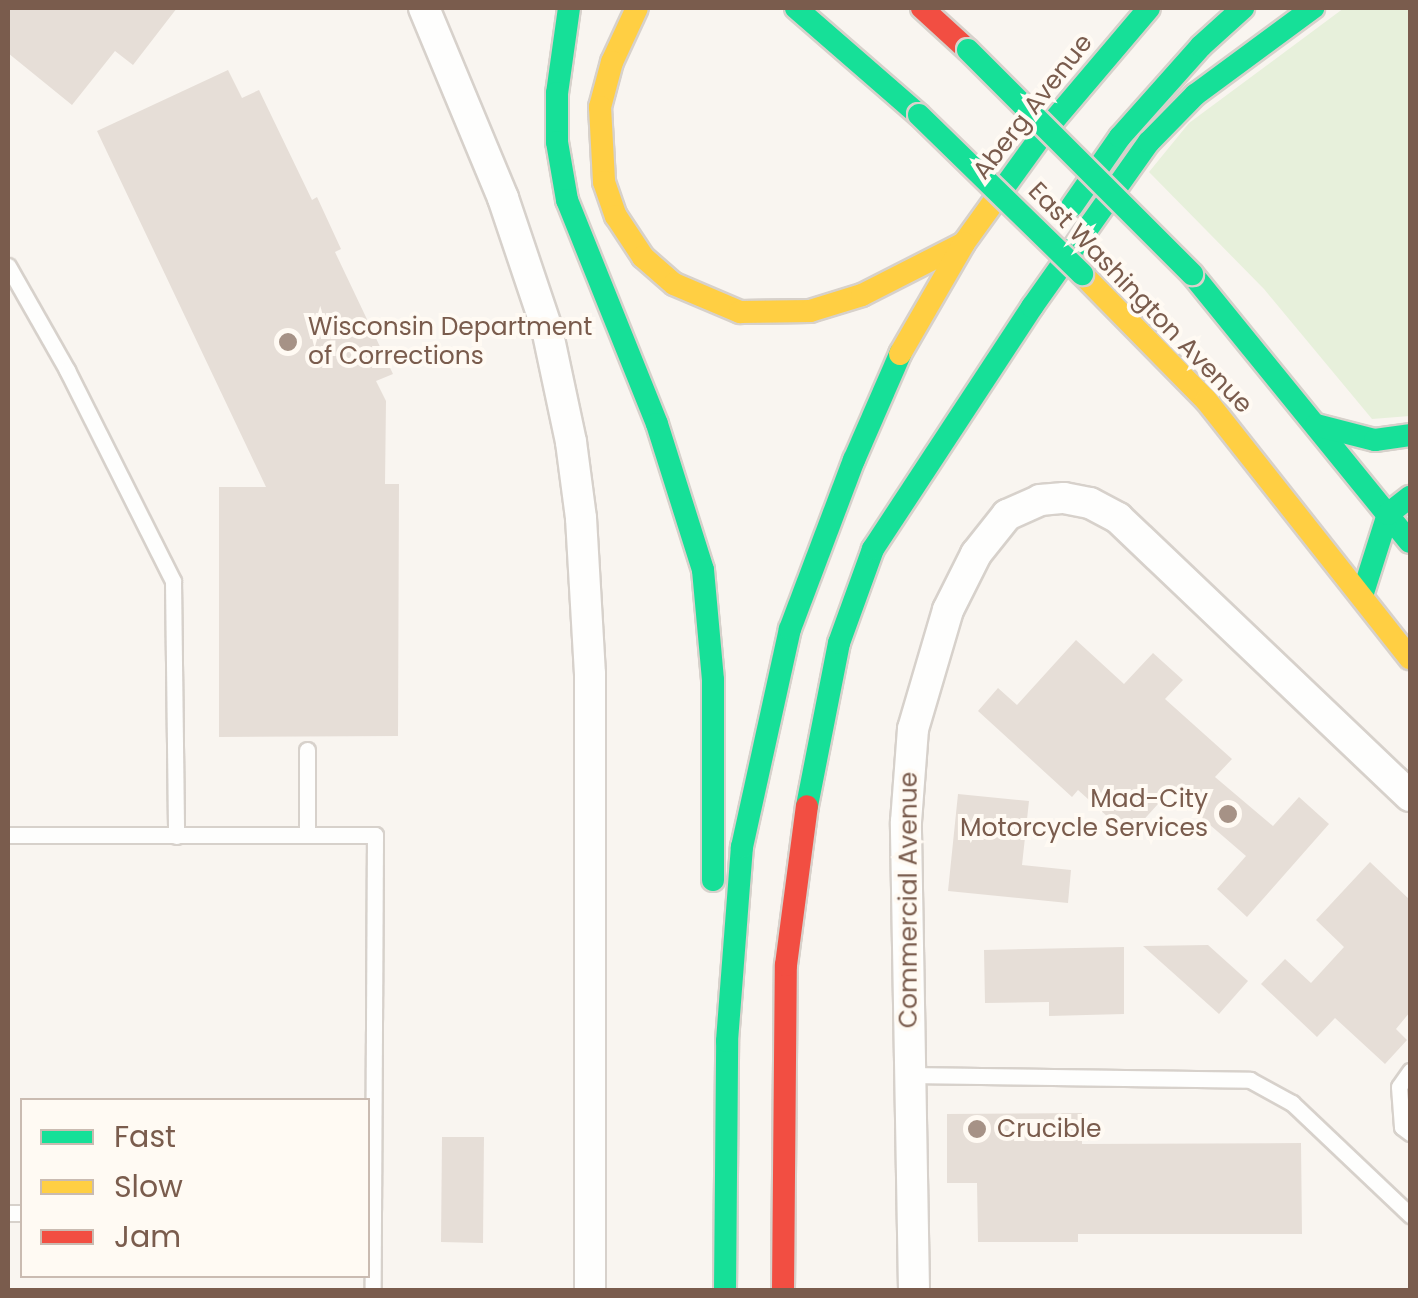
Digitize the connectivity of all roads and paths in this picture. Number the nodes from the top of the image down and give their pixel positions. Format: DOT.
graph roads {
  1 [pos="424,8"];
  2 [pos="654,8"];
  3 [pos="796,8"];
  4 [pos="922,8"];
  5 [pos="1149,8"];
  6 [pos="1243,8"];
  7 [pos="1313,8"];
  8 [pos="570,9"];
  9 [pos="633,18"];
  10 [pos="964,243"];
  11 [pos="8,266"];
  12 [pos="1030,266"];
  13 [pos="988,331"];
  14 [pos="1316,425"];
  15 [pos="1410,436"];
  16 [pos="1410,497"];
  17 [pos="1388,514"];
  18 [pos="1410,542"];
  19 [pos="874,548"];
  20 [pos="1410,560"];
  21 [pos="1362,596"];
  22 [pos="1410,658"];
  23 [pos="308,750"];
  24 [pos="1410,796"];
  25 [pos="8,835"];
  26 [pos="308,835"];
  27 [pos="176,836"];
  28 [pos="727,1041"];
  29 [pos="1410,1071"];
  30 [pos="909,1074"];
  31 [pos="1410,1133"];
  32 [pos="1410,1215"];
  33 [pos="371,1216"];
  34 [pos="374,1290"];
  35 [pos="590,1290"];
  36 [pos="725,1290"];
  37 [pos="783,1290"];
  38 [pos="914,1290"];
  1 -- 35 [label="street"];
  2 -- 9 [label="main road"];
  3 -- 21 [label="main road, East Washington Avenue, bridge"];
  4 -- 14 [label="main road, East Washington Avenue, bridge"];
  5 -- 10 [label="main road, Aberg Avenue"];
  6 -- 12 [label="main road"];
  7 -- 19 [label="main road"];
  8 -- 28 [label="main road"];
  9 -- 10 [label="main road"];
  10 -- 28 [label="main road, Aberg Avenue"];
  11 -- 27 [label="lane"];
  13 -- 19 [label="main road"];
  14 -- 15 [label="main road"];
  14 -- 17 [label="main road, East Washington Avenue"];
  16 -- 17 [label="main road"];
  17 -- 18 [label="main road, East Washington Avenue"];
  17 -- 21 [label="main road"];
  19 -- 37 [label="main road"];
  20 -- 21 [label="main road"];
  21 -- 22 [label="main road, East Washington Avenue"];
  23 -- 26 [label="lane"];
  24 -- 30 [label="street, Commercial Avenue"];
  25 -- 27 [label="lane"];
  26 -- 27 [label="lane"];
  26 -- 33 [label="lane"];
  28 -- 36 [label="main road"];
  29 -- 31 [label="lane"];
  30 -- 32 [label="lane"];
  30 -- 38 [label="street, Commercial Avenue"];
  33 -- 34 [label="lane"];
}
